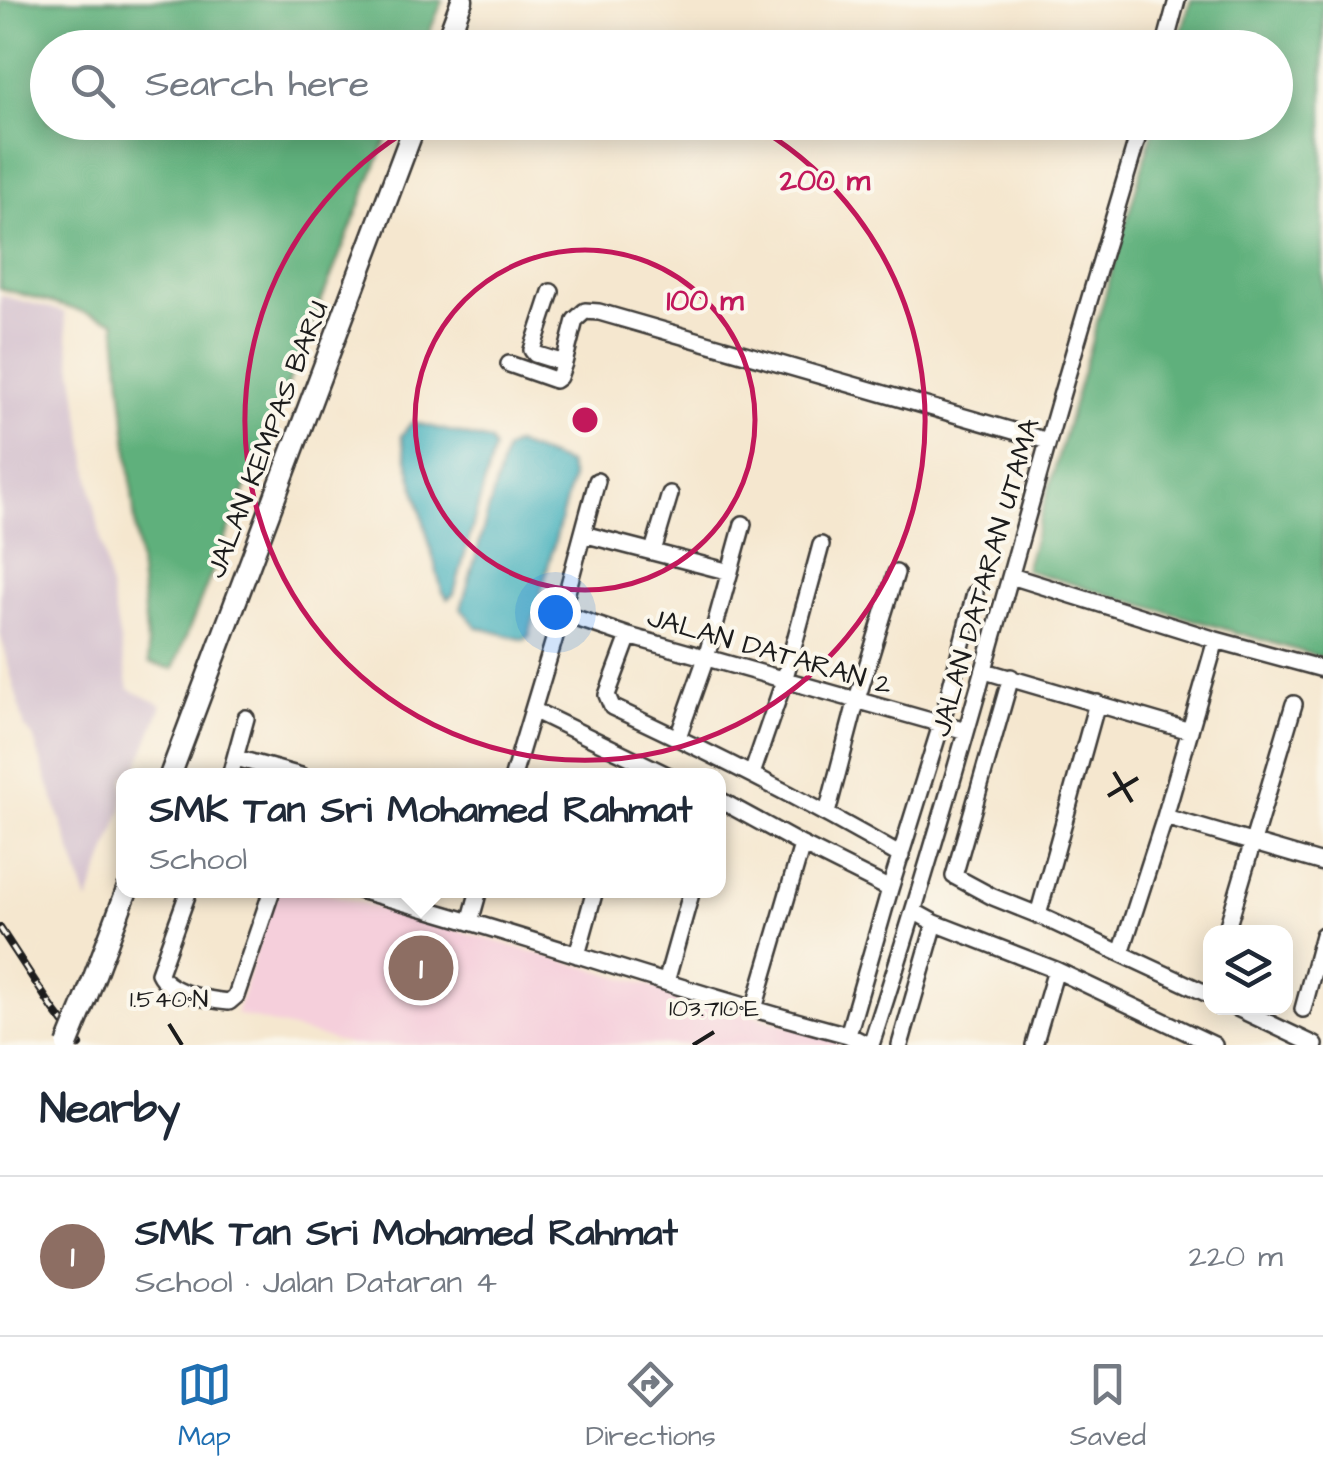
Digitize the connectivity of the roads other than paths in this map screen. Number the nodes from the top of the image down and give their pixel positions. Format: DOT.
graph roads {
  1 [pos="462,0"];
  2 [pos="1178,0"];
  3 [pos="451,30"];
  4 [pos="1169,30"];
  5 [pos="409,140"];
  6 [pos="1137,140"];
  7 [pos="551,292"];
  8 [pos="564,363"];
  9 [pos="509,364"];
  10 [pos="1048,441"];
  11 [pos="597,481"];
  12 [pos="670,494"];
  13 [pos="743,524"];
  14 [pos="583,534"];
  15 [pos="821,545"];
  16 [pos="653,552"];
  17 [pos="730,572"];
  18 [pos="896,573"];
  19 [pos="1011,576"];
  20 [pos="975,593"];
  21 [pos="561,613"];
  22 [pos="629,636"];
  23 [pos="1216,640"];
  24 [pos="706,658"];
  25 [pos="1323,669"];
  26 [pos="986,671"];
  27 [pos="1011,677"];
  28 [pos="784,680"];
  29 [pos="857,699"];
  30 [pos="1097,703"];
  31 [pos="1294,704"];
  32 [pos="533,710"];
  33 [pos="246,718"];
  34 [pos="941,726"];
  35 [pos="1190,731"];
  36 [pos="966,732"];
  37 [pos="678,738"];
  38 [pos="634,757"];
  39 [pos="236,758"];
  40 [pos="173,768"];
  41 [pos="233,768"];
  42 [pos="272,768"];
  43 [pos="515,768"];
  44 [pos="631,768"];
  45 [pos="654,768"];
  46 [pos="752,774"];
  47 [pos="726,804"];
  48 [pos="827,813"];
  49 [pos="1165,817"];
  50 [pos="1252,844"];
  51 [pos="802,845"];
  52 [pos="901,856"];
  53 [pos="1323,864"];
  54 [pos="890,889"];
  55 [pos="124,898"];
  56 [pos="186,898"];
  57 [pos="269,898"];
  58 [pos="387,898"];
  59 [pos="477,898"];
  60 [pos="593,898"];
  61 [pos="690,898"];
  62 [pos="915,912"];
  63 [pos="1038,915"];
  64 [pos="470,922"];
  65 [pos="934,923"];
  66 [pos="1228,925"];
  67 [pos="1323,935"];
  68 [pos="1121,953"];
  69 [pos="577,955"];
  70 [pos="1056,970"];
  71 [pos="666,982"];
  72 [pos="1203,992"];
  73 [pos="1303,1008"];
  74 [pos="754,1009"];
  75 [pos="1252,1015"];
  76 [pos="848,1035"];
  77 [pos="1185,1039"];
  78 [pos="67,1045"];
  79 [pos="869,1045"];
  80 [pos="900,1045"];
  81 [pos="1034,1045"];
  82 [pos="1214,1045"];
  83 [pos="1314,1045"];
  1 -- 3 [label="main road"];
  2 -- 4 [label="street"];
  5 -- 40 [label="main road, JALAN KEMPAS BARU"];
  6 -- 10 [label="street, JALAN DATARAN UTAMA"];
  7 -- 8 [label="street"];
  8 -- 9 [label="street"];
  8 -- 10 [label="street"];
  10 -- 19 [label="street, JALAN DATARAN UTAMA"];
  11 -- 14 [label="street"];
  12 -- 16 [label="street"];
  13 -- 17 [label="street"];
  14 -- 16 [label="street"];
  14 -- 21 [label="street"];
  15 -- 28 [label="street"];
  16 -- 17 [label="street"];
  17 -- 24 [label="street"];
  18 -- 29 [label="street"];
  19 -- 23 [label="street"];
  19 -- 26 [label="street, JALAN DATARAN UTAMA"];
  20 -- 34 [label="street"];
  21 -- 22 [label="street, JALAN DATARAN 2"];
  21 -- 32 [label="street"];
  22 -- 24 [label="street, JALAN DATARAN 2"];
  22 -- 37 [label="street"];
  23 -- 25 [label="street"];
  23 -- 35 [label="street"];
  24 -- 28 [label="street, JALAN DATARAN 2"];
  24 -- 37 [label="street"];
  26 -- 27 [label="street"];
  26 -- 36 [label="street, JALAN DATARAN UTAMA"];
  27 -- 30 [label="street"];
  27 -- 63 [label="street"];
  28 -- 29 [label="street, JALAN DATARAN 2"];
  28 -- 46 [label="street"];
  29 -- 34 [label="street, JALAN DATARAN 2"];
  29 -- 48 [label="street"];
  30 -- 35 [label="street"];
  30 -- 63 [label="street"];
  31 -- 50 [label="street"];
  32 -- 38 [label="street"];
  32 -- 43 [label="street"];
  33 -- 39 [label="street"];
  34 -- 36 [label="street, JALAN DATARAN 2"];
  34 -- 52 [label="street"];
  35 -- 49 [label="street"];
  36 -- 62 [label="street, JALAN DATARAN UTAMA"];
  37 -- 46 [label="street"];
  38 -- 44 [label="street"];
  38 -- 45 [label="street"];
  39 -- 41 [label="street"];
  39 -- 42 [label="street"];
  46 -- 48 [label="street"];
  47 -- 51 [label="street"];
  48 -- 52 [label="street"];
  49 -- 50 [label="street"];
  49 -- 68 [label="street"];
  50 -- 53 [label="street"];
  50 -- 66 [label="street"];
  51 -- 54 [label="street"];
  51 -- 74 [label="street"];
  52 -- 54 [label="street"];
  54 -- 76 [label="street"];
  55 -- 78 [label="main road, bridge"];
  56 -- 57 [label="street"];
  58 -- 64 [label="street"];
  59 -- 64 [label="street"];
  60 -- 69 [label="street"];
  61 -- 71 [label="street"];
  62 -- 65 [label="street"];
  62 -- 79 [label="street, JALAN DATARAN UTAMA"];
  63 -- 68 [label="street"];
  64 -- 69 [label="street"];
  65 -- 70 [label="street"];
  65 -- 80 [label="street"];
  67 -- 73 [label="street"];
  68 -- 72 [label="street"];
  69 -- 71 [label="street"];
  70 -- 77 [label="street"];
  70 -- 81 [label="street"];
  71 -- 74 [label="street"];
  74 -- 76 [label="street"];
  75 -- 83 [label="street"];
  76 -- 79 [label="street"];
  77 -- 82 [label="street"];
}
